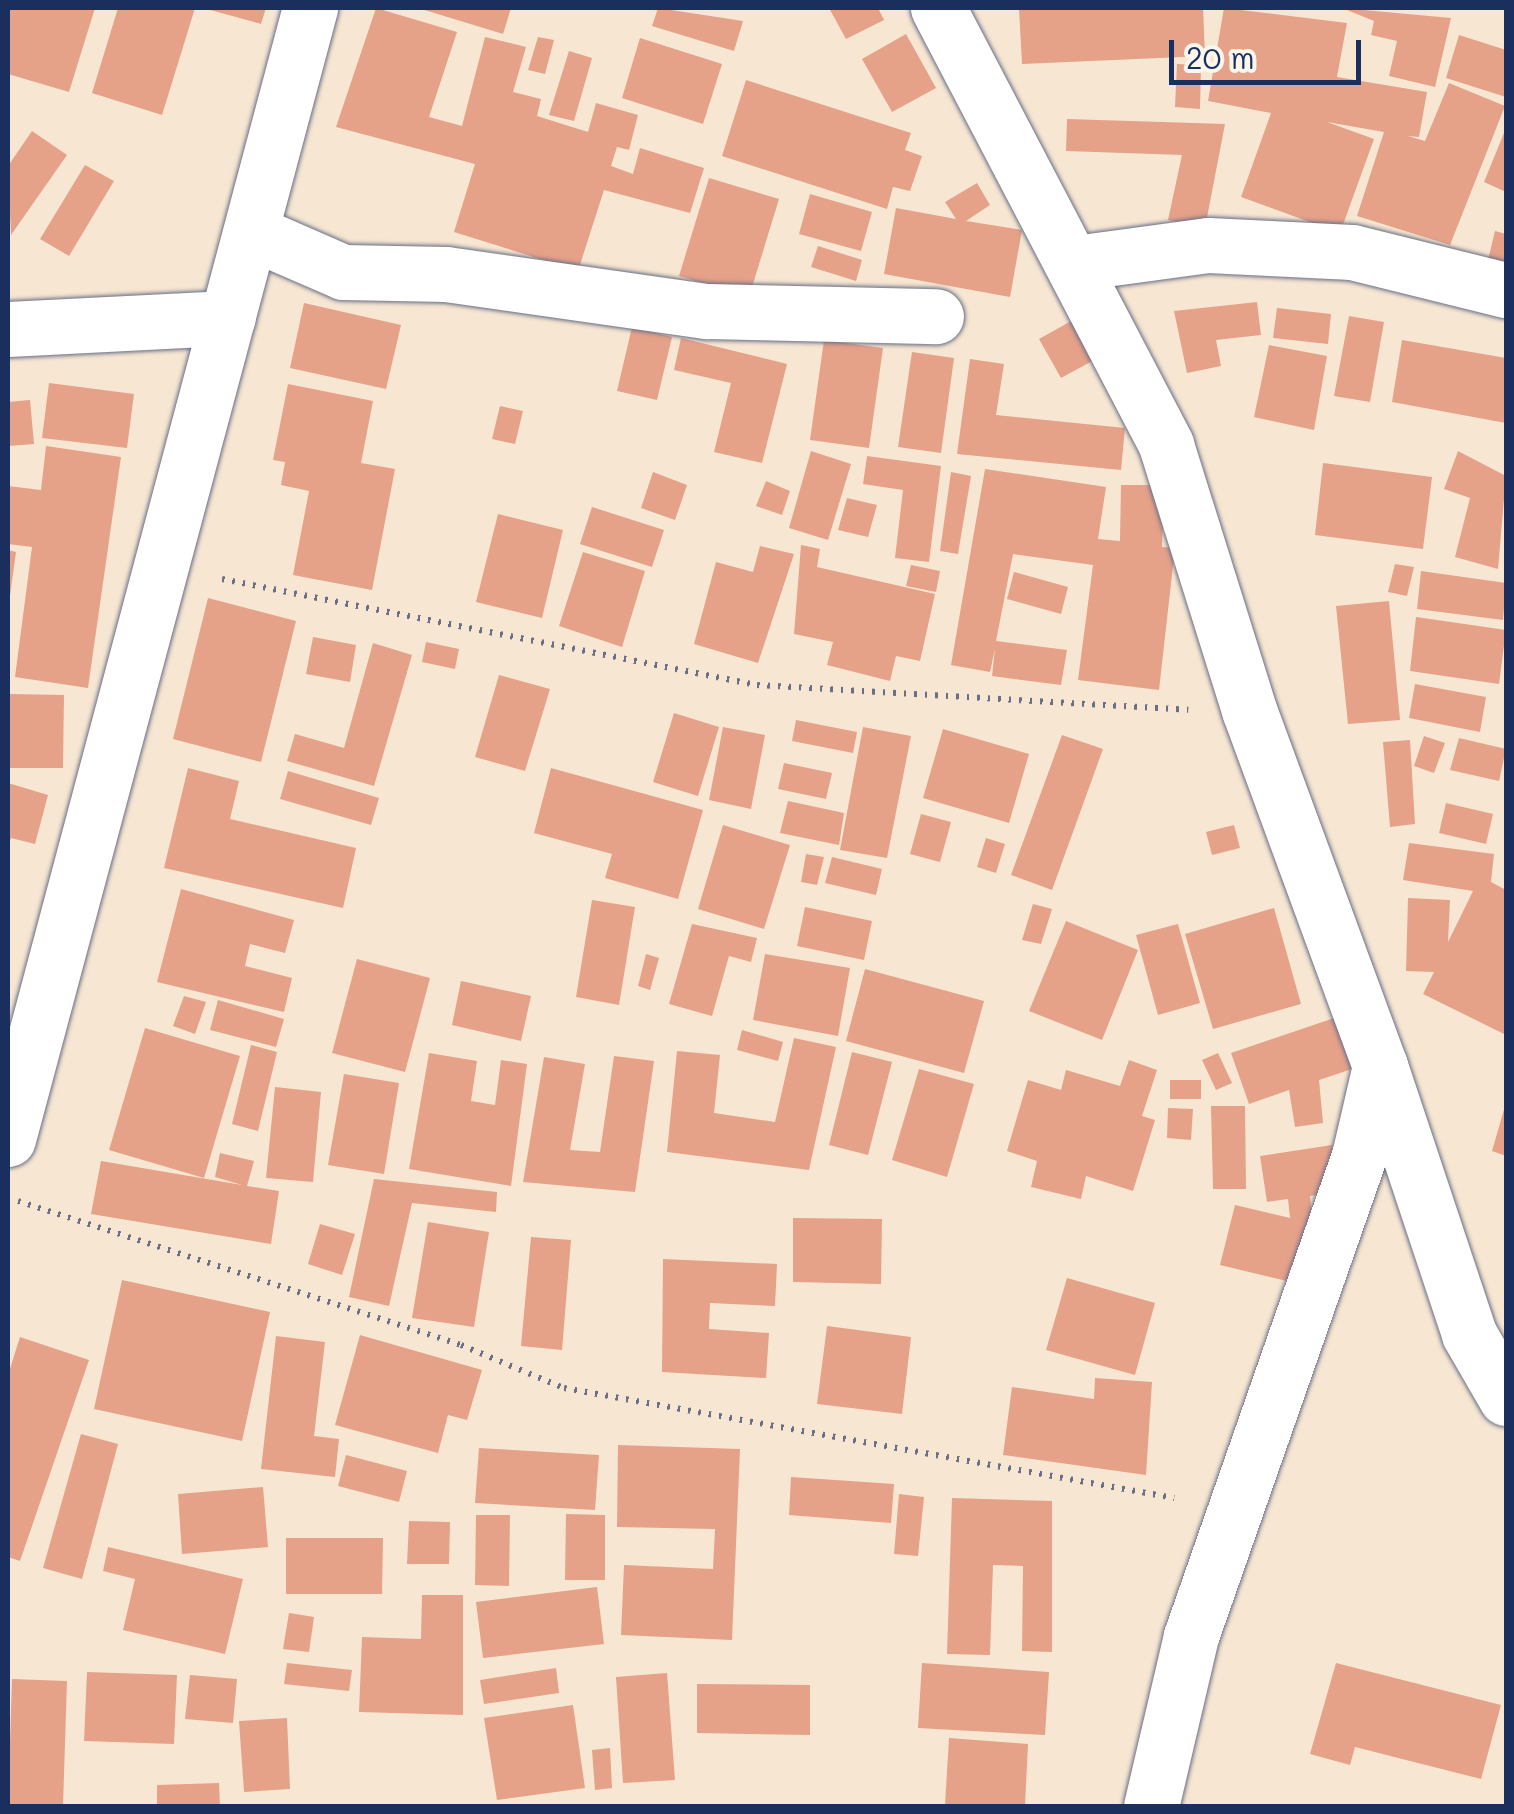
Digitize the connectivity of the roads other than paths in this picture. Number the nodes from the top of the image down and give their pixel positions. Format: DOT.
graph roads {
  1 [pos="310,8"];
  2 [pos="938,8"];
  3 [pos="250,232"];
  4 [pos="1075,263"];
  5 [pos="1506,290"];
  6 [pos="936,316"];
  7 [pos="228,318"];
  8 [pos="8,329"];
  9 [pos="1380,1066"];
  10 [pos="12,1110"];
  11 [pos="1506,1398"];
  12 [pos="1151,1806"];
  1 -- 3 [label="street"];
  2 -- 4 [label="street"];
  3 -- 6 [label="street"];
  3 -- 7 [label="street"];
  4 -- 5 [label="street"];
  4 -- 9 [label="street"];
  7 -- 8 [label="street"];
  7 -- 10 [label="street"];
  9 -- 11 [label="street"];
  9 -- 12 [label="street"];
}
